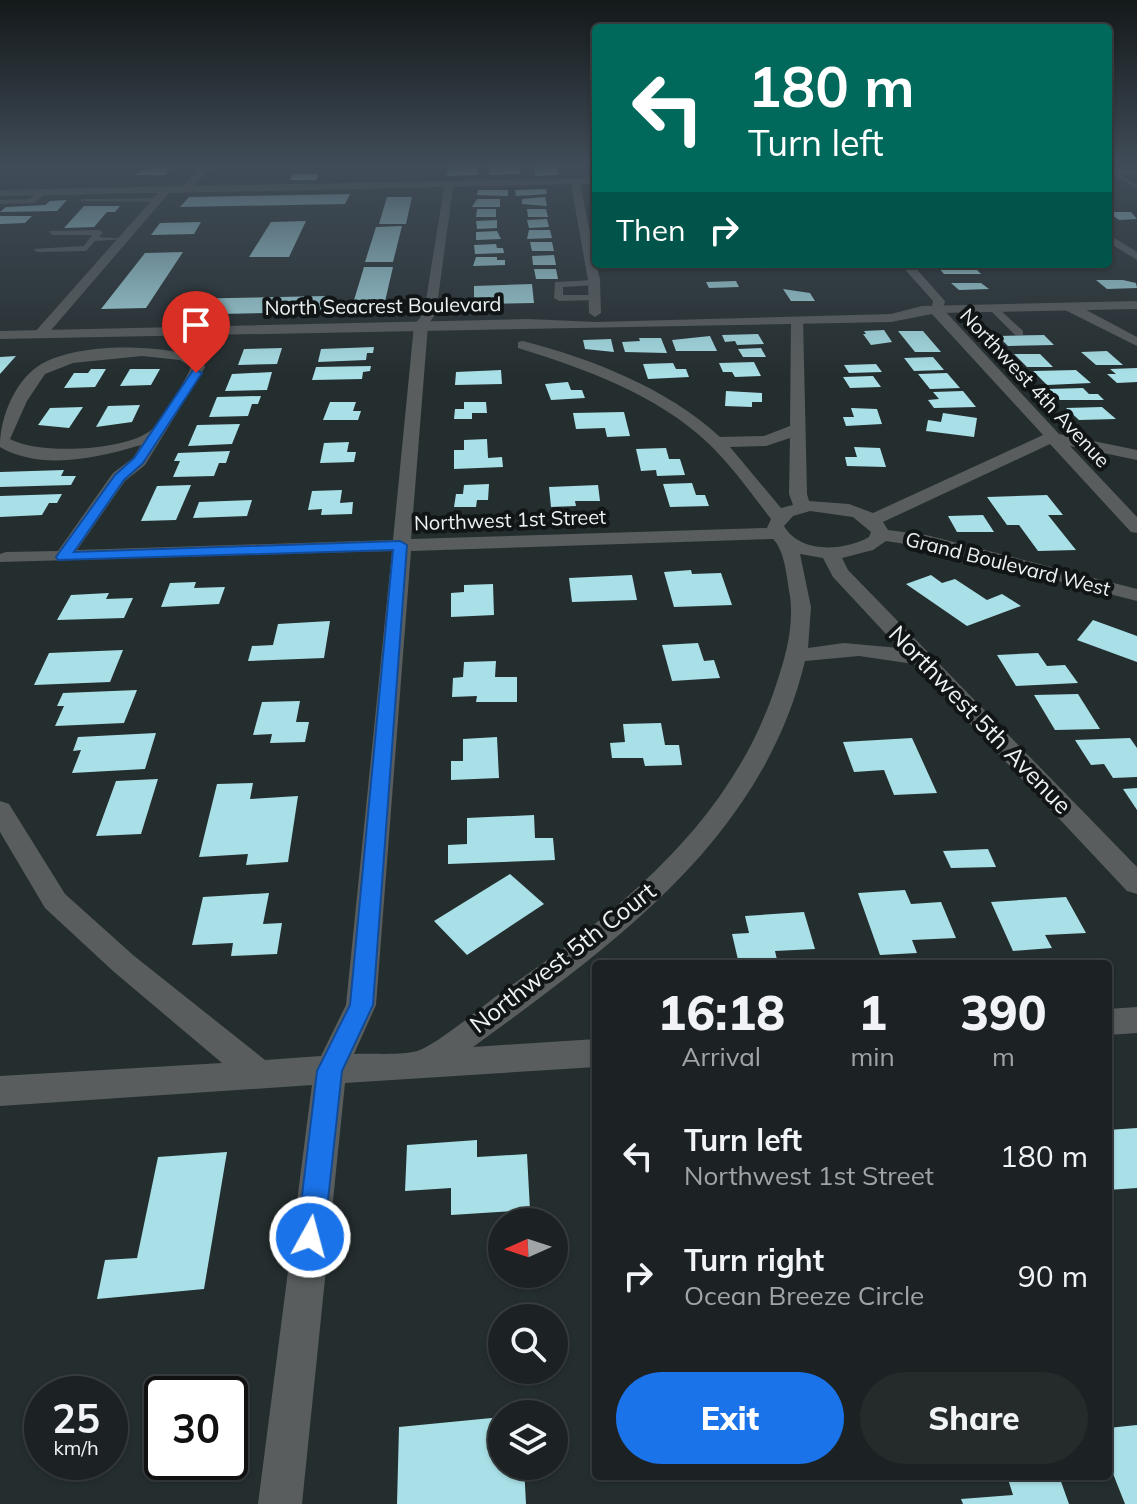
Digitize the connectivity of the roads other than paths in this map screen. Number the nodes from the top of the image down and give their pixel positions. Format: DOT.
graph roads {
  1 [pos="96,235"];
  2 [pos="127,235"];
  3 [pos="441,235"];
  4 [pos="93,239"];
  5 [pos="124,239"];
  6 [pos="1112,240"];
  7 [pos="37,249"];
  8 [pos="1137,257"];
  9 [pos="593,268"];
  10 [pos="910,268"];
  11 [pos="594,283"];
  12 [pos="595,298"];
  13 [pos="1137,305"];
  14 [pos="1070,307"];
  15 [pos="994,309"];
  16 [pos="936,310"];
  17 [pos="595,313"];
  18 [pos="798,321"];
  19 [pos="528,323"];
  20 [pos="421,325"];
  21 [pos="41,333"];
  22 [pos="1019,333"];
  23 [pos="0,335"];
  24 [pos="1137,342"];
  25 [pos="523,345"];
  26 [pos="798,429"];
  27 [pos="156,434"];
  28 [pos="1052,437"];
  29 [pos="716,442"];
  30 [pos="81,452"];
  31 [pos="1137,455"];
  32 [pos="119,477"];
  33 [pos="803,507"];
  34 [pos="876,527"];
  35 [pos="1137,528"];
  36 [pos="781,530"];
  37 [pos="400,545"];
  38 [pos="829,552"];
  39 [pos="2,556"];
  40 [pos="63,557"];
  41 [pos="1137,595"];
  42 [pos="796,657"];
  43 [pos="922,659"];
  44 [pos="0,810"];
  45 [pos="1137,884"];
  46 [pos="1137,1020"];
  47 [pos="1112,1022"];
  48 [pos="592,1053"];
  49 [pos="426,1063"];
  50 [pos="330,1071"];
  51 [pos="260,1075"];
  52 [pos="0,1091"];
  53 [pos="280,1504"];
  1 -- 4 [label="lane"];
  2 -- 5 [label="street"];
  3 -- 20 [label="street"];
  4 -- 5 [label="lane"];
  4 -- 7 [label="lane"];
  5 -- 21 [label="street"];
  6 -- 8 [label="street"];
  9 -- 11 [label="street"];
  10 -- 16 [label="street, Northwest 4th Avenue"];
  11 -- 12 [label="street"];
  11 -- 12 [label="lane"];
  12 -- 17 [label="street"];
  13 -- 14 [label="street, North Seacrest Boulevard"];
  14 -- 15 [label="street, North Seacrest Boulevard"];
  14 -- 24 [label="street"];
  15 -- 16 [label="street, North Seacrest Boulevard"];
  15 -- 22 [label="lane"];
  16 -- 17 [label="street, North Seacrest Boulevard"];
  16 -- 18 [label="street, North Seacrest Boulevard"];
  16 -- 28 [label="street, Northwest 4th Avenue"];
  17 -- 19 [label="street, North Seacrest Boulevard"];
  18 -- 19 [label="street, North Seacrest Boulevard"];
  18 -- 26 [label="street"];
  19 -- 20 [label="street, North Seacrest Boulevard"];
  20 -- 21 [label="street, North Seacrest Boulevard"];
  20 -- 37 [label="street"];
  21 -- 23 [label="street, North Seacrest Boulevard"];
  25 -- 29 [label="street, Northwest 5th Court"];
  26 -- 29 [label="street"];
  26 -- 33 [label="street"];
  27 -- 30 [label="street"];
  27 -- 30 [label="street"];
  27 -- 32 [label="street"];
  28 -- 31 [label="street"];
  28 -- 34 [label="street"];
  28 -- 35 [label="street, Northwest 4th Avenue"];
  29 -- 36 [label="street, Northwest 5th Court"];
  30 -- 32 [label="street"];
  32 -- 40 [label="street"];
  33 -- 34 [label="street, Grand Boulevard West"];
  33 -- 36 [label="street"];
  34 -- 38 [label="street"];
  34 -- 41 [label="street, Grand Boulevard West"];
  36 -- 37 [label="street, Northwest 1st Street"];
  36 -- 38 [label="street"];
  36 -- 42 [label="street, Northwest 5th Court"];
  37 -- 40 [label="street, Northwest 1st Street"];
  37 -- 50 [label="street"];
  38 -- 43 [label="street, Northwest 5th Avenue"];
  39 -- 40 [label="street, Northwest 1st Street"];
  42 -- 43 [label="street"];
  42 -- 49 [label="street, Northwest 5th Court"];
  43 -- 45 [label="street, Northwest 5th Avenue"];
  44 -- 51 [label="street"];
  46 -- 47 [label="street"];
  48 -- 49 [label="street"];
  49 -- 50 [label="street"];
  50 -- 51 [label="street"];
  50 -- 53 [label="street"];
  51 -- 52 [label="street"];
}
